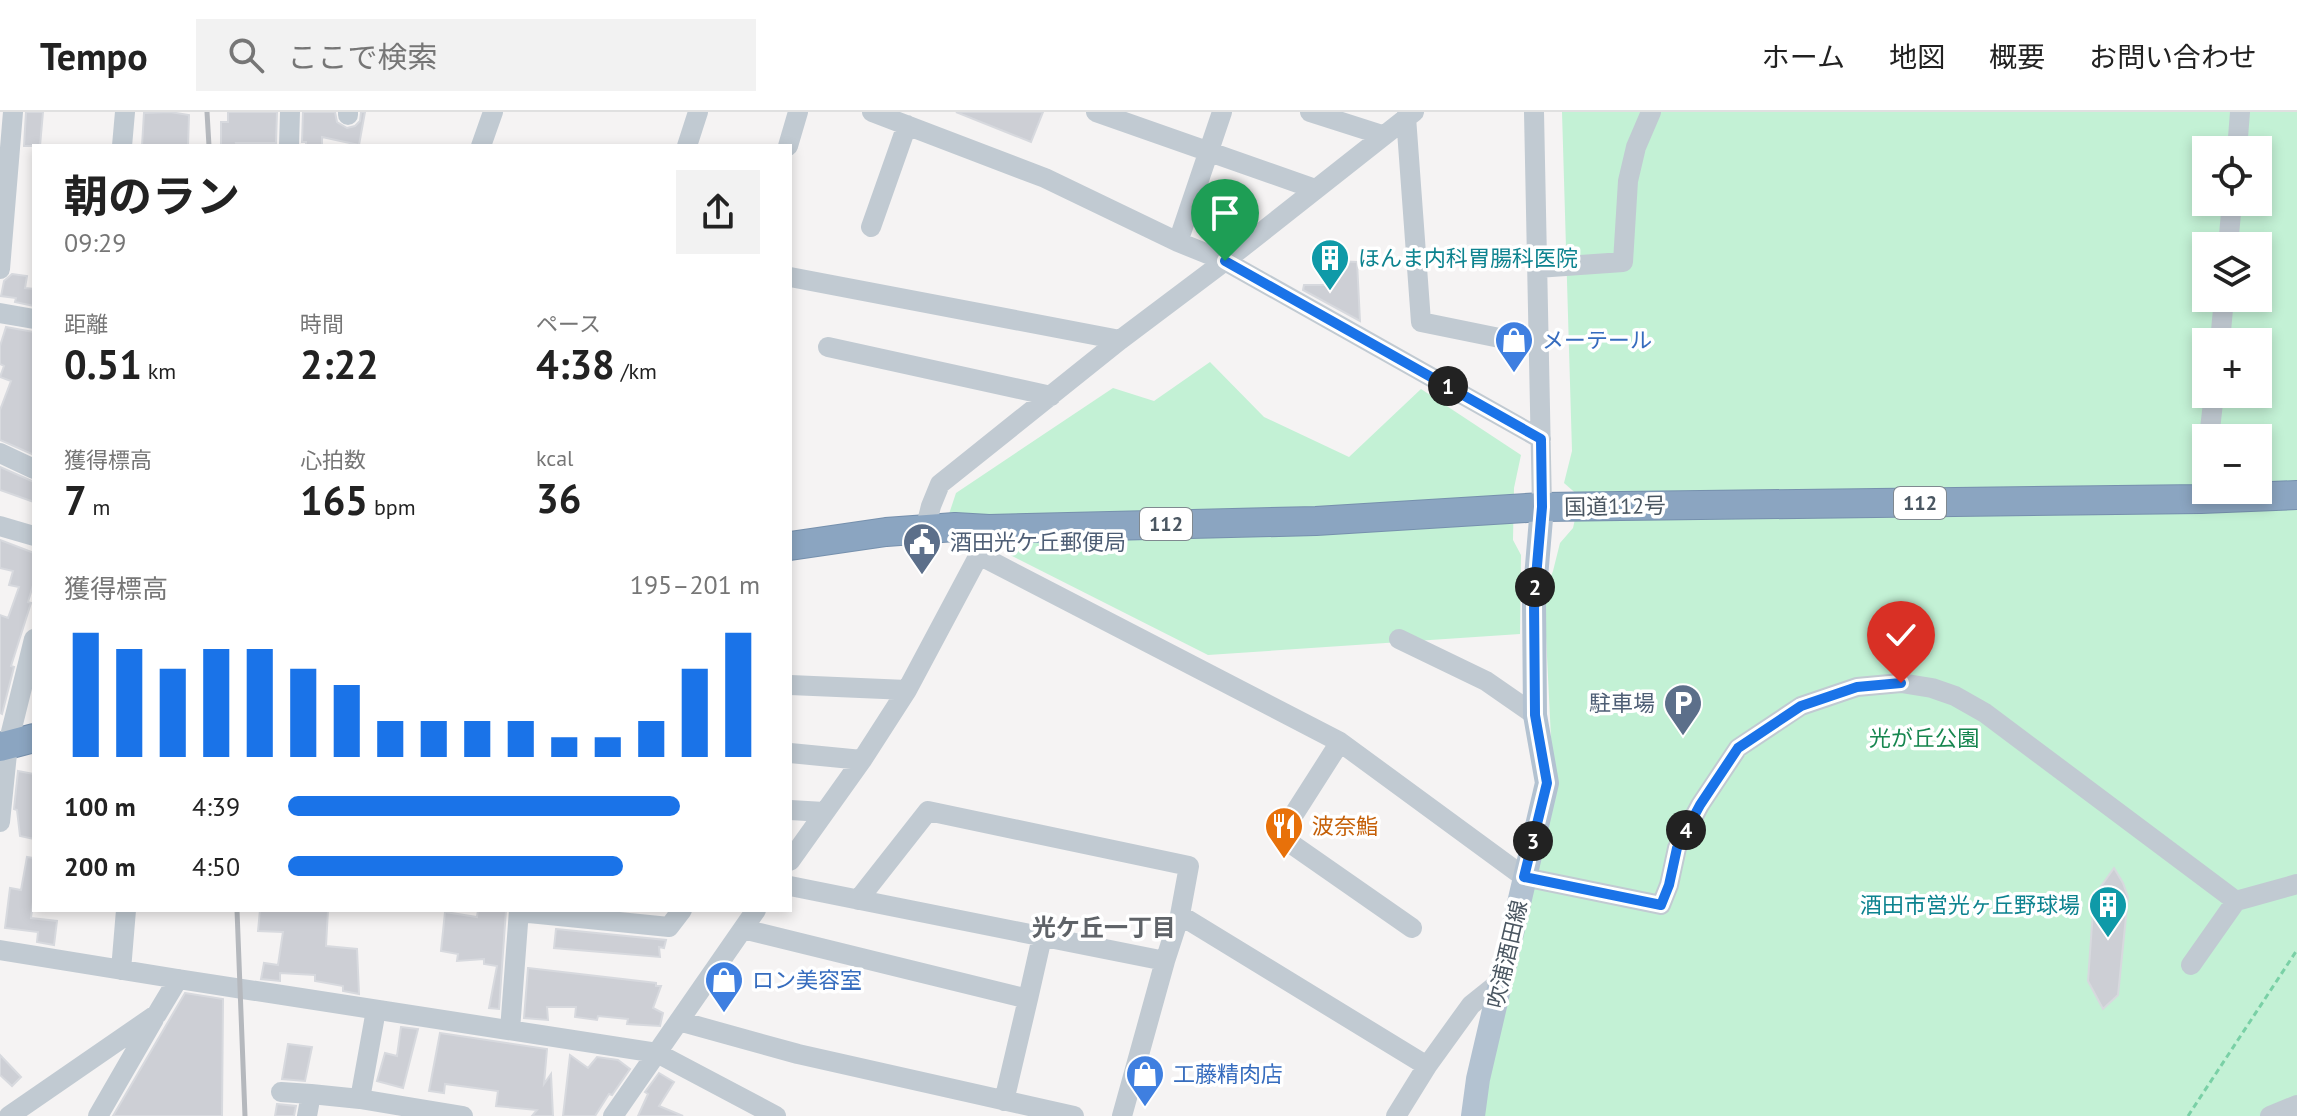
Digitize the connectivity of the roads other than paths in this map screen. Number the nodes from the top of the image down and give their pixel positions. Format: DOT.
graph roads {
  1 [pos="13,112"];
  2 [pos="125,112"];
  3 [pos="290,112"];
  4 [pos="493,112"];
  5 [pos="698,112"];
  6 [pos="798,112"];
  7 [pos="872,112"];
  8 [pos="1096,112"];
  9 [pos="1222,112"];
  10 [pos="1310,112"];
  11 [pos="1534,112"];
  12 [pos="1651,112"];
  13 [pos="2240,112"];
  14 [pos="1410,115"];
  15 [pos="907,125"];
  16 [pos="1382,135"];
  17 [pos="2238,136"];
  18 [pos="122,144"];
  19 [pos="289,144"];
  20 [pos="482,144"];
  21 [pos="688,144"];
  22 [pos="789,144"];
  23 [pos="1210,151"];
  24 [pos="4,162"];
  25 [pos="1315,189"];
  26 [pos="871,227"];
  27 [pos="1178,242"];
  28 [pos="1225,261"];
  29 [pos="1537,268"];
  30 [pos="0,269"];
  31 [pos="792,277"];
  32 [pos="1,314"];
  33 [pos="32,319"];
  34 [pos="1120,340"];
  35 [pos="1539,346"];
  36 [pos="828,347"];
  37 [pos="1051,396"];
  38 [pos="1541,439"];
  39 [pos="0,453"];
  40 [pos="32,468"];
  41 [pos="2297,495"];
  42 [pos="2272,496"];
  43 [pos="2192,499"];
  44 [pos="1542,507"];
  45 [pos="0,526"];
  46 [pos="989,529"];
  47 [pos="925,530"];
  48 [pos="32,535"];
  49 [pos="792,546"];
  50 [pos="979,555"];
  51 [pos="1399,639"];
  52 [pos="32,649"];
  53 [pos="792,685"];
  54 [pos="907,690"];
  55 [pos="1535,715"];
  56 [pos="1340,742"];
  57 [pos="14,743"];
  58 [pos="792,753"];
  59 [pos="862,760"];
  60 [pos="792,810"];
  61 [pos="824,812"];
  62 [pos="0,822"];
  63 [pos="792,858"];
  64 [pos="1524,877"];
  65 [pos="2297,884"];
  66 [pos="792,886"];
  67 [pos="858,900"];
  68 [pos="2236,901"];
  69 [pos="126,912"];
  70 [pos="519,912"];
  71 [pos="528,912"];
  72 [pos="680,912"];
  73 [pos="755,912"];
  74 [pos="1180,915"];
  75 [pos="1412,928"];
  76 [pos="743,929"];
  77 [pos="1042,937"];
  78 [pos="0,950"];
  79 [pos="1165,961"];
  80 [pos="2191,965"];
  81 [pos="121,970"];
  82 [pos="178,979"];
  83 [pos="1501,981"];
  84 [pos="1028,999"];
  85 [pos="376,1010"];
  86 [pos="157,1014"];
  87 [pos="679,1021"];
  88 [pos="510,1030"];
  89 [pos="657,1053"];
  90 [pos="1427,1066"];
  91 [pos="281,1092"];
  92 [pos="311,1094"];
  93 [pos="360,1099"];
  94 [pos="1004,1101"];
  95 [pos="2297,1105"];
  96 [pos="9,1116"];
  97 [pos="99,1116"];
  98 [pos="307,1116"];
  99 [pos="463,1116"];
  100 [pos="613,1116"];
  101 [pos="776,1116"];
  102 [pos="1074,1116"];
  103 [pos="1122,1116"];
  104 [pos="1396,1116"];
  105 [pos="1473,1116"];
  106 [pos="2270,1116"];
  1 -- 24 [label="street"];
  2 -- 18 [label="street"];
  3 -- 19 [label="street"];
  4 -- 20 [label="street"];
  5 -- 21 [label="street"];
  6 -- 22 [label="street"];
  7 -- 15 [label="street"];
  8 -- 23 [label="street"];
  9 -- 23 [label="street"];
  10 -- 16 [label="street"];
  11 -- 29 [label="street"];
  12 -- 29 [label="street"];
  13 -- 17 [label="street"];
  14 -- 16 [label="street"];
  14 -- 35 [label="street"];
  15 -- 26 [label="street"];
  15 -- 27 [label="street"];
  16 -- 25 [label="street"];
  23 -- 25 [label="street"];
  23 -- 27 [label="street"];
  24 -- 30 [label="street"];
  25 -- 28 [label="street"];
  27 -- 28 [label="street"];
  28 -- 34 [label="street"];
  28 -- 38 [label="street"];
  29 -- 35 [label="street"];
  31 -- 34 [label="street"];
  32 -- 33 [label="street"];
  34 -- 37 [label="street"];
  35 -- 38 [label="street"];
  36 -- 37 [label="street"];
  37 -- 47 [label="street"];
  38 -- 44 [label="street"];
  39 -- 40 [label="street"];
  41 -- 42 [label="highway, 国道112号 / 112"];
  43 -- 44 [label="highway, 国道112号 / 112"];
  44 -- 46 [label="highway, 国道112号 / 112"];
  44 -- 55 [label="main road, 吹浦酒田線"];
  45 -- 48 [label="street"];
  46 -- 47 [label="highway, 国道112号 / 112"];
  46 -- 50 [label="street"];
  47 -- 49 [label="highway, 国道112号 / 112"];
  50 -- 54 [label="street"];
  50 -- 56 [label="street"];
  51 -- 55 [label="street"];
  52 -- 57 [label="street"];
  53 -- 54 [label="street"];
  54 -- 59 [label="street"];
  55 -- 64 [label="main road, 吹浦酒田線"];
  56 -- 64 [label="street"];
  56 -- 75 [label="street"];
  57 -- 62 [label="street"];
  58 -- 59 [label="street"];
  59 -- 61 [label="street"];
  60 -- 61 [label="street"];
  61 -- 63 [label="street"];
  64 -- 68 [label="street"];
  64 -- 83 [label="main road, 吹浦酒田線"];
  65 -- 68 [label="street"];
  66 -- 67 [label="street"];
  67 -- 74 [label="street"];
  67 -- 77 [label="street"];
  68 -- 80 [label="street"];
  69 -- 81 [label="street"];
  70 -- 88 [label="street"];
  71 -- 72 [label="street"];
  73 -- 76 [label="street"];
  74 -- 79 [label="street"];
  74 -- 90 [label="street"];
  76 -- 84 [label="street"];
  76 -- 87 [label="street"];
  77 -- 79 [label="street"];
  77 -- 84 [label="street"];
  78 -- 81 [label="street"];
  79 -- 103 [label="street"];
  81 -- 82 [label="street"];
  82 -- 85 [label="street"];
  82 -- 86 [label="street"];
  83 -- 90 [label="street"];
  83 -- 105 [label="main road, 吹浦酒田線"];
  84 -- 94 [label="street"];
  85 -- 88 [label="street"];
  85 -- 93 [label="street"];
  86 -- 96 [label="street"];
  86 -- 97 [label="street"];
  87 -- 89 [label="street"];
  87 -- 94 [label="street"];
  88 -- 89 [label="street"];
  89 -- 100 [label="street"];
  89 -- 101 [label="street"];
  90 -- 104 [label="street"];
  91 -- 92 [label="street"];
  92 -- 93 [label="street"];
  92 -- 98 [label="street"];
  93 -- 99 [label="street"];
  94 -- 102 [label="street"];
  95 -- 106 [label="street"];
}
